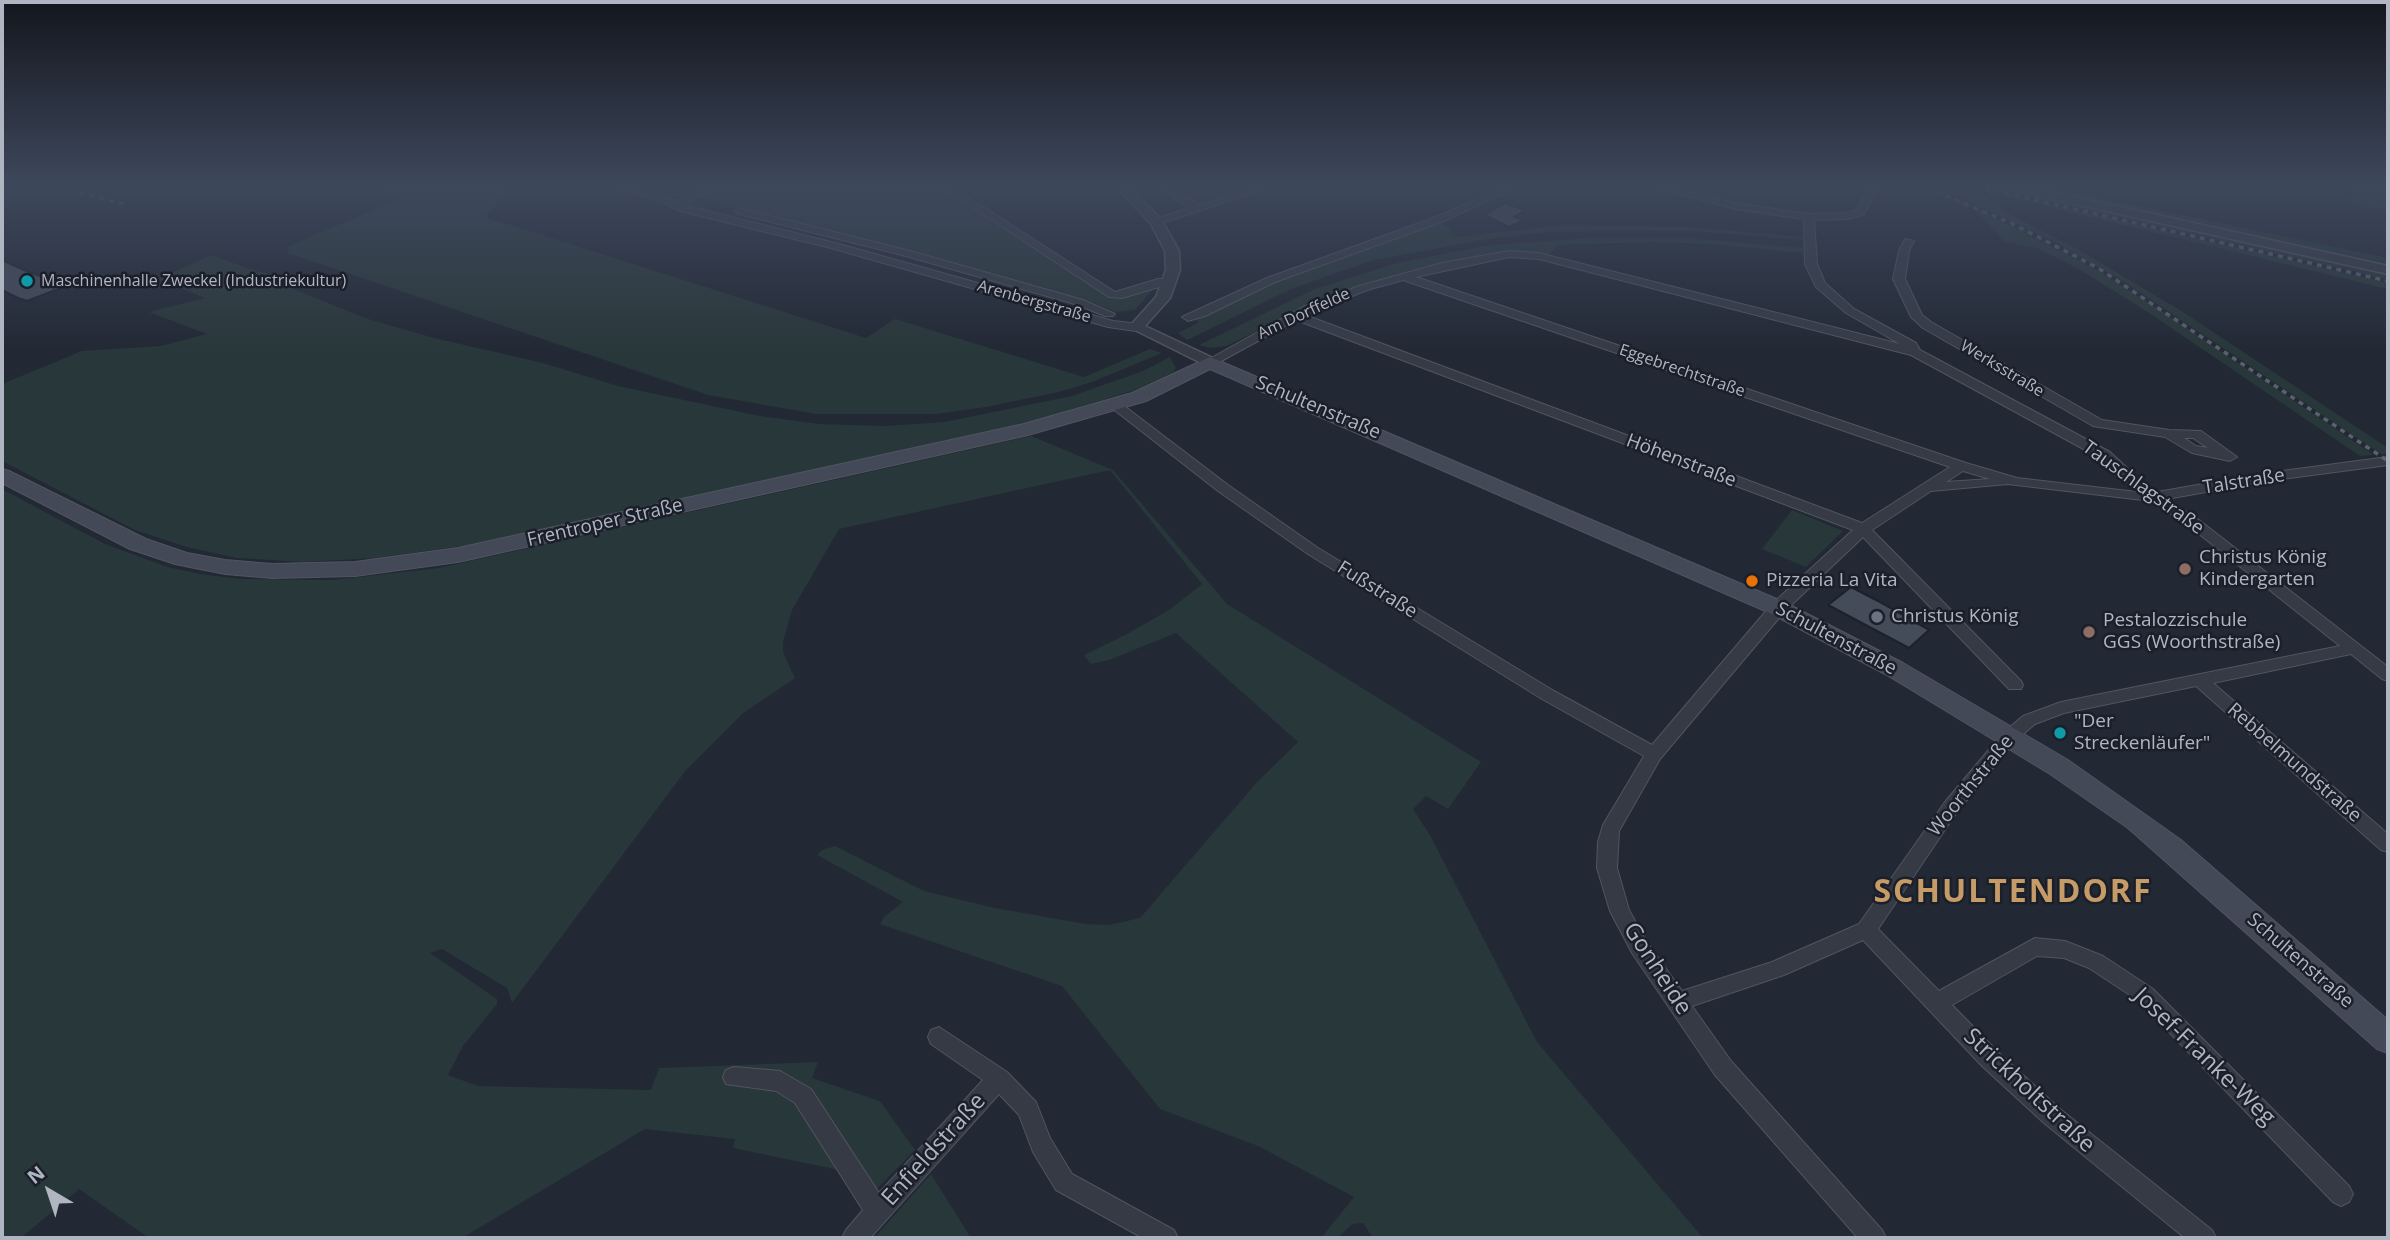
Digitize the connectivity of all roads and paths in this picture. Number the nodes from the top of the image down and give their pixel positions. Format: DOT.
graph roads {
  1 [pos="1909,241"];
  2 [pos="819,242"];
  3 [pos="865,242"];
  4 [pos="1031,242"];
  5 [pos="1167,242"];
  6 [pos="1377,242"];
  7 [pos="1810,242"];
  8 [pos="2262,242"];
  9 [pos="2388,270"];
  10 [pos="1402,276"];
  11 [pos="1170,282"];
  12 [pos="1295,315"];
  13 [pos="1188,317"];
  14 [pos="1862,317"];
  15 [pos="1136,327"];
  16 [pos="1839,332"];
  17 [pos="1915,352"];
  18 [pos="1203,359"];
  19 [pos="1119,409"];
  20 [pos="2388,461"];
  21 [pos="1961,466"];
  22 [pos="2,475"];
  23 [pos="2260,478"];
  24 [pos="2016,482"];
  25 [pos="1928,488"];
  26 [pos="2155,496"];
  27 [pos="1863,530"];
  28 [pos="1778,608"];
  29 [pos="2355,648"];
  30 [pos="2388,675"];
  31 [pos="2200,681"];
  32 [pos="2015,685"];
  33 [pos="2009,737"];
  34 [pos="1654,754"];
  35 [pos="2388,845"];
  36 [pos="1866,930"];
  37 [pos="1673,996"];
  38 [pos="1937,1003"];
  39 [pos="939,1037"];
  40 [pos="2388,1039"];
  41 [pos="734,1077"];
  42 [pos="999,1079"];
  43 [pos="2342,1194"];
  44 [pos="878,1212"];
  45 [pos="854,1238"];
  46 [pos="1166,1238"];
  47 [pos="1874,1238"];
  48 [pos="2204,1238"];
  1 -- 23 [label="street, Werksstraße"];
  2 -- 15 [label="street, Arenbergstraße"];
  3 -- 15 [label="street, Arenbergstraße"];
  4 -- 11 [label="street"];
  5 -- 11 [label="street"];
  6 -- 13 [label="street"];
  7 -- 14 [label="street, Tauschlagstraße"];
  8 -- 9 [label="street"];
  10 -- 12 [label="street, Am Dorffelde"];
  10 -- 16 [label="street, Tauschlagstraße"];
  10 -- 21 [label="street, Eggebrechtstraße"];
  11 -- 15 [label="street"];
  12 -- 18 [label="street, Am Dorffelde"];
  12 -- 27 [label="street, Höhenstraße"];
  14 -- 16 [label="street"];
  14 -- 17 [label="street, Tauschlagstraße"];
  15 -- 18 [label="street, Arenbergstraße"];
  16 -- 17 [label="street, Tauschlagstraße"];
  17 -- 26 [label="street, Tauschlagstraße"];
  18 -- 19 [label="main road, Frentroper Straße"];
  18 -- 28 [label="main road, Schultenstraße"];
  19 -- 22 [label="main road, Frentroper Straße"];
  19 -- 34 [label="street, Fußstraße"];
  20 -- 23 [label="street, Talstraße"];
  21 -- 24 [label="street, Talstraße"];
  21 -- 25 [label="street, Talstraße"];
  23 -- 26 [label="street, Talstraße"];
  24 -- 25 [label="street, Talstraße"];
  24 -- 26 [label="street, Talstraße"];
  25 -- 27 [label="street, Talstraße"];
  26 -- 29 [label="street, Tauschlagstraße"];
  27 -- 28 [label="street, Talstraße"];
  27 -- 32 [label="street, Höhenstraße"];
  28 -- 33 [label="main road, Schultenstraße"];
  28 -- 34 [label="street, Gonheide"];
  29 -- 30 [label="street, Tauschlagstraße"];
  29 -- 31 [label="street, Woorthstraße"];
  31 -- 33 [label="street, Woorthstraße"];
  31 -- 35 [label="street, Rebbelmundstraße"];
  33 -- 36 [label="street, Woorthstraße"];
  33 -- 40 [label="main road, Schultenstraße"];
  34 -- 37 [label="street, Gonheide"];
  36 -- 37 [label="street"];
  36 -- 38 [label="street, Strickholtstraße"];
  37 -- 47 [label="street, Gonheide"];
  38 -- 43 [label="street, Josef-Franke-Weg"];
  38 -- 48 [label="street, Strickholtstraße"];
  39 -- 42 [label="street, Enfieldstraße"];
  41 -- 44 [label="street, Enfieldstraße"];
  42 -- 44 [label="street, Enfieldstraße"];
  42 -- 46 [label="street"];
  44 -- 45 [label="street, Enfieldstraße"];
}
